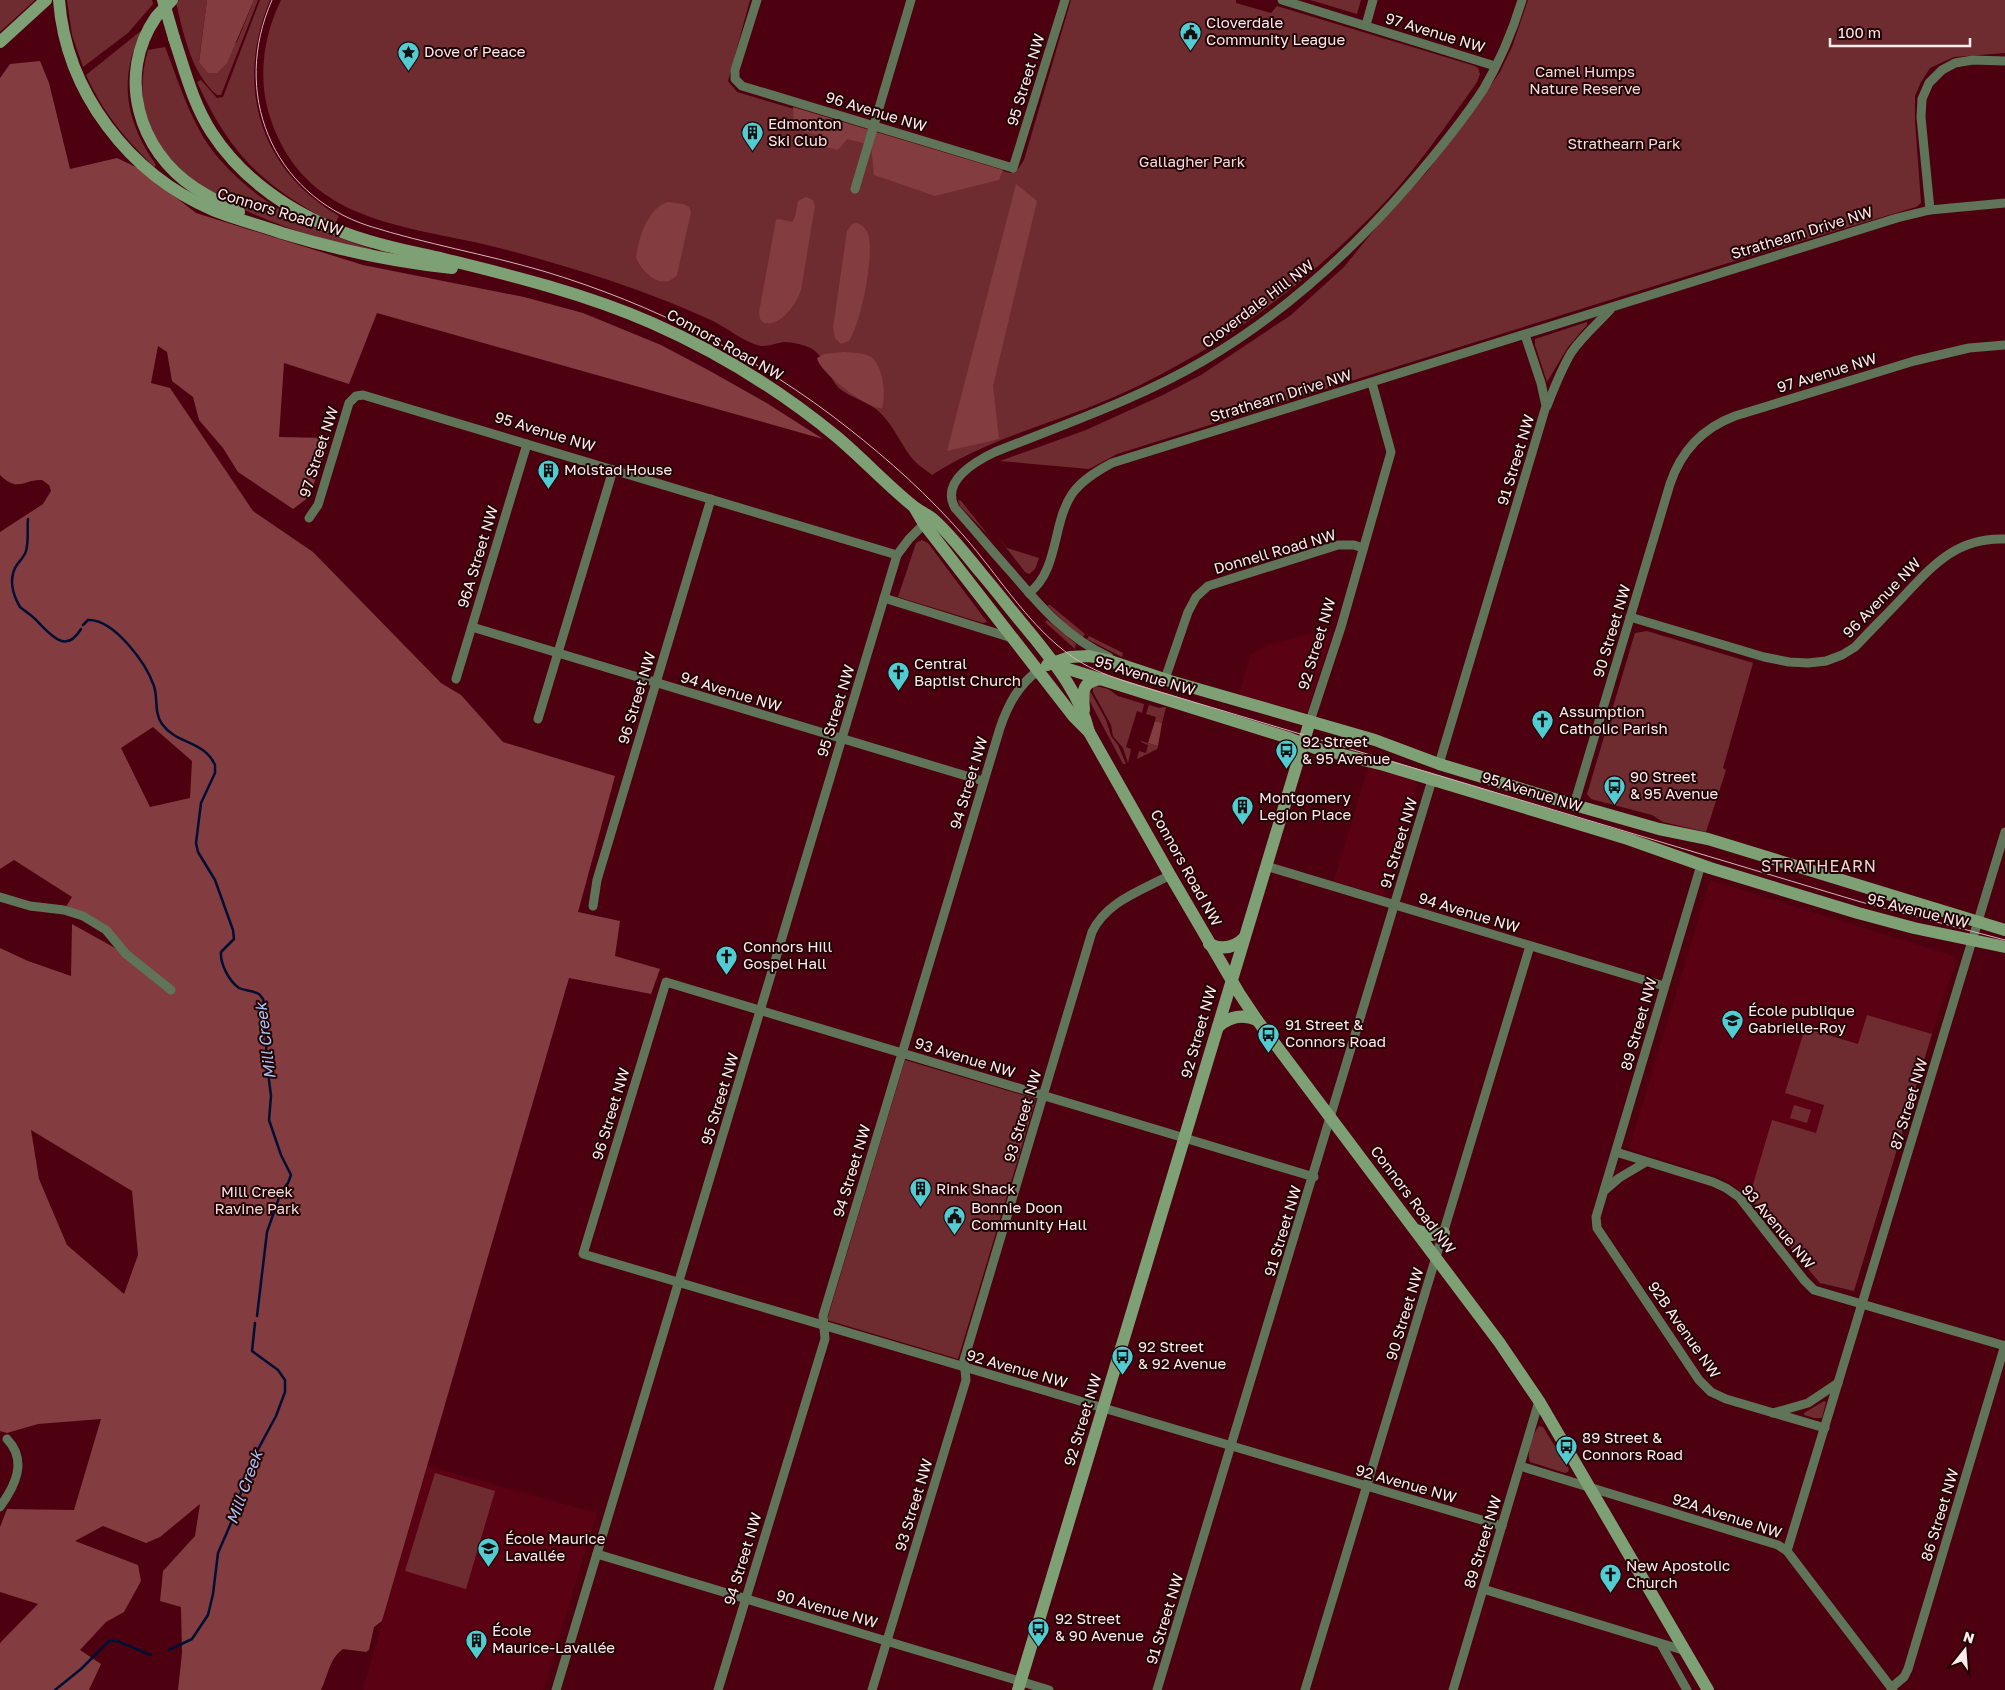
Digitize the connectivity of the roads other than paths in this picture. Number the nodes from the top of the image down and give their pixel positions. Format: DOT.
graph roads {
  1 [pos="46,0"];
  2 [pos="59,0"];
  3 [pos="163,0"];
  4 [pos="172,0"];
  5 [pos="757,0"];
  6 [pos="912,0"];
  7 [pos="1065,0"];
  8 [pos="1282,0"];
  9 [pos="1373,0"];
  10 [pos="1522,0"];
  11 [pos="1366,25"];
  12 [pos="0,42"];
  13 [pos="2005,60"];
  14 [pos="1495,66"];
  15 [pos="874,126"];
  16 [pos="1013,168"];
  17 [pos="855,189"];
  18 [pos="2005,203"];
  19 [pos="1930,210"];
  20 [pos="299,238"];
  21 [pos="487,271"];
  22 [pos="1611,308"];
  23 [pos="1525,335"];
  24 [pos="2005,345"];
  25 [pos="1372,383"];
  26 [pos="356,396"];
  27 [pos="1546,406"];
  28 [pos="528,444"];
  29 [pos="1677,465"];
  30 [pos="613,470"];
  31 [pos="951,496"];
  32 [pos="711,499"];
  33 [pos="914,507"];
  34 [pos="309,518"];
  35 [pos="924,524"];
  36 [pos="2005,539"];
  37 [pos="1363,548"];
  38 [pos="897,555"];
  39 [pos="1029,593"];
  40 [pos="884,598"];
  41 [pos="1630,617"];
  42 [pos="472,627"];
  43 [pos="1014,639"];
  44 [pos="558,653"];
  45 [pos="1052,661"];
  46 [pos="1133,669"];
  47 [pos="1038,670"];
  48 [pos="456,679"];
  49 [pos="1101,679"];
  50 [pos="1165,679"];
  51 [pos="656,684"];
  52 [pos="1084,712"];
  53 [pos="538,719"];
  54 [pos="1310,721"];
  55 [pos="1089,732"];
  56 [pos="842,739"];
  57 [pos="1304,743"];
  58 [pos="1438,764"];
  59 [pos="1432,780"];
  60 [pos="984,781"];
  61 [pos="1574,805"];
  62 [pos="2005,832"];
  63 [pos="1701,865"];
  64 [pos="1266,866"];
  65 [pos="1170,875"];
  66 [pos="0,897"];
  67 [pos="1395,905"];
  68 [pos="594,906"];
  69 [pos="1978,922"];
  70 [pos="2005,930"];
  71 [pos="1244,938"];
  72 [pos="1972,941"];
  73 [pos="1210,944"];
  74 [pos="1530,946"];
  75 [pos="2005,947"];
  76 [pos="1232,980"];
  77 [pos="666,982"];
  78 [pos="1664,986"];
  79 [pos="171,990"];
  80 [pos="761,1010"];
  81 [pos="1257,1020"];
  82 [pos="1218,1027"];
  83 [pos="902,1053"];
  84 [pos="1044,1095"];
  85 [pos="1331,1118"];
  86 [pos="1185,1138"];
  87 [pos="1616,1152"];
  88 [pos="1646,1162"];
  89 [pos="1314,1177"];
  90 [pos="1604,1191"];
  91 [pos="1416,1230"];
  92 [pos="1444,1233"];
  93 [pos="1602,1236"];
  94 [pos="583,1254"];
  95 [pos="1436,1258"];
  96 [pos="678,1282"];
  97 [pos="1863,1303"];
  98 [pos="824,1326"];
  99 [pos="2005,1346"];
  100 [pos="965,1368"];
  101 [pos="1838,1383"];
  102 [pos="1539,1401"];
  103 [pos="1103,1408"];
  104 [pos="1773,1413"];
  105 [pos="1825,1428"];
  106 [pos="8,1439"];
  107 [pos="1232,1446"];
  108 [pos="1520,1466"];
  109 [pos="1367,1486"];
  110 [pos="1590,1488"];
  111 [pos="0,1507"];
  112 [pos="1502,1526"];
  113 [pos="1788,1551"];
  114 [pos="598,1554"];
  115 [pos="1483,1590"];
  116 [pos="746,1599"];
  117 [pos="887,1641"];
  118 [pos="1661,1644"];
  119 [pos="1686,1651"];
  120 [pos="1019,1686"];
  121 [pos="1892,1689"];
  122 [pos="556,1690"];
  123 [pos="718,1690"];
  124 [pos="872,1690"];
  125 [pos="1049,1690"];
  126 [pos="1158,1690"];
  127 [pos="1305,1690"];
  128 [pos="1453,1690"];
  129 [pos="1687,1690"];
  130 [pos="1708,1690"];
  1 -- 12 [label="main road"];
  2 -- 20 [label="main road, Connors Road NW"];
  3 -- 21 [label="main road, Connors Road NW, bridge"];
  4 -- 20 [label="main road"];
  5 -- 15 [label="street, 96 Avenue NW"];
  6 -- 15 [label="street"];
  7 -- 16 [label="street, 95 Street NW"];
  8 -- 11 [label="street, 97 Avenue NW"];
  9 -- 11 [label="street"];
  10 -- 14 [label="street"];
  11 -- 14 [label="street, 97 Avenue NW"];
  13 -- 19 [label="street"];
  14 -- 31 [label="street, Cloverdale Hill NW"];
  15 -- 16 [label="street, 96 Avenue NW"];
  15 -- 17 [label="street"];
  18 -- 19 [label="street, Strathearn Drive NW"];
  19 -- 22 [label="street, Strathearn Drive NW"];
  20 -- 21 [label="main road, Connors Road NW"];
  21 -- 33 [label="main road, Connors Road NW"];
  22 -- 23 [label="street, Strathearn Drive NW"];
  22 -- 27 [label="street, Strathearn Drive NW"];
  23 -- 25 [label="street, Strathearn Drive NW"];
  23 -- 27 [label="street, 91 Street NW"];
  24 -- 29 [label="street, 97 Avenue NW"];
  25 -- 37 [label="street, 92 Street NW"];
  25 -- 39 [label="street, Strathearn Drive NW"];
  26 -- 28 [label="street, 95 Avenue NW"];
  26 -- 34 [label="street, 97 Street NW"];
  27 -- 58 [label="street, 91 Street NW"];
  28 -- 30 [label="street, 95 Avenue NW"];
  28 -- 42 [label="street, 96A Street NW"];
  29 -- 41 [label="street, 90 Street NW"];
  30 -- 32 [label="street, 95 Avenue NW"];
  30 -- 44 [label="street"];
  31 -- 39 [label="street, 95 Avenue NW"];
  32 -- 38 [label="street, 95 Avenue NW"];
  32 -- 51 [label="street, 96 Street NW"];
  33 -- 35 [label="main road, Connors Road NW"];
  33 -- 45 [label="main road, Connors Road NW"];
  35 -- 38 [label="street, 95 Street NW"];
  35 -- 43 [label="main road, Connors Road NW"];
  36 -- 41 [label="street, 96 Avenue NW"];
  37 -- 50 [label="street, Donnell Road NW"];
  37 -- 54 [label="street, 92 Street NW"];
  38 -- 40 [label="street, 95 Street NW"];
  39 -- 46 [label="street, 95 Avenue NW"];
  40 -- 43 [label="street"];
  40 -- 56 [label="street, 95 Street NW"];
  41 -- 61 [label="street, 90 Street NW"];
  42 -- 44 [label="street, 94 Avenue NW"];
  42 -- 48 [label="street, 96A Street NW"];
  43 -- 47 [label="main road, Connors Road NW"];
  44 -- 51 [label="street, 94 Avenue NW"];
  44 -- 53 [label="street"];
  45 -- 46 [label="main road, 95 Avenue NW"];
  45 -- 47 [label="main road, 95 Avenue NW"];
  45 -- 49 [label="main road, 95 Avenue NW"];
  45 -- 52 [label="main road, Connors Road NW"];
  46 -- 50 [label="main road, 95 Avenue NW"];
  47 -- 55 [label="main road, Connors Road NW"];
  47 -- 60 [label="street, 94 Street NW"];
  49 -- 52 [label="main road"];
  49 -- 57 [label="main road, 95 Avenue NW"];
  50 -- 54 [label="main road, 95 Avenue NW"];
  51 -- 56 [label="street, 94 Avenue NW"];
  51 -- 68 [label="street, 96 Street NW"];
  52 -- 55 [label="main road, Connors Road NW"];
  54 -- 57 [label="main road, 92 Street NW"];
  54 -- 58 [label="main road, 95 Avenue NW"];
  55 -- 65 [label="main road, Connors Road NW"];
  56 -- 60 [label="street, 94 Avenue NW"];
  56 -- 80 [label="street, 95 Street NW"];
  57 -- 59 [label="main road, 95 Avenue NW"];
  57 -- 64 [label="main road, 92 Street NW"];
  58 -- 61 [label="main road, 95 Avenue NW"];
  59 -- 63 [label="main road, 95 Avenue NW"];
  59 -- 67 [label="street, 91 Street NW"];
  60 -- 83 [label="street, 94 Street NW"];
  61 -- 69 [label="main road, 95 Avenue NW"];
  62 -- 69 [label="street, 87 Street NW"];
  63 -- 72 [label="main road, 95 Avenue NW"];
  63 -- 78 [label="street, 89 Street NW"];
  64 -- 67 [label="street, 94 Avenue NW"];
  64 -- 71 [label="main road, 92 Street NW"];
  65 -- 73 [label="main road, Connors Road NW"];
  65 -- 84 [label="street, 93 Street NW"];
  66 -- 79 [label="street"];
  67 -- 74 [label="street, 94 Avenue NW"];
  67 -- 85 [label="street, 91 Street NW"];
  69 -- 70 [label="main road, 95 Avenue NW"];
  69 -- 72 [label="street, 87 Street NW"];
  71 -- 73 [label="main road"];
  71 -- 76 [label="main road, 92 Street NW"];
  72 -- 75 [label="main road, 95 Avenue NW"];
  72 -- 97 [label="street, 87 Street NW"];
  73 -- 76 [label="main road, Connors Road NW"];
  74 -- 78 [label="street, 94 Avenue NW"];
  74 -- 92 [label="street, 90 Street NW"];
  76 -- 81 [label="main road, Connors Road NW"];
  76 -- 82 [label="main road, 92 Street NW"];
  77 -- 80 [label="street, 93 Avenue NW"];
  77 -- 94 [label="street, 96 Street NW"];
  78 -- 87 [label="street, 89 Street NW"];
  80 -- 83 [label="street, 93 Avenue NW"];
  80 -- 96 [label="street, 95 Street NW"];
  81 -- 82 [label="main road"];
  81 -- 85 [label="main road, Connors Road NW"];
  82 -- 86 [label="main road, 92 Street NW"];
  83 -- 84 [label="street, 93 Avenue NW"];
  83 -- 98 [label="street, 94 Street NW"];
  84 -- 86 [label="street, 93 Avenue NW"];
  84 -- 100 [label="street, 93 Street NW"];
  85 -- 89 [label="street, 91 Street NW"];
  85 -- 91 [label="main road, Connors Road NW"];
  86 -- 89 [label="street, 93 Avenue NW"];
  86 -- 103 [label="main road, 92 Street NW"];
  87 -- 88 [label="street, 93 Avenue NW"];
  87 -- 90 [label="street, 89 Street NW"];
  88 -- 90 [label="street"];
  88 -- 97 [label="street, 93 Avenue NW"];
  89 -- 107 [label="street, 91 Street NW"];
  90 -- 93 [label="street, 89 Street NW"];
  91 -- 92 [label="main road"];
  91 -- 95 [label="main road, Connors Road NW"];
  92 -- 95 [label="street, 90 Street NW"];
  93 -- 104 [label="street, 92B Avenue NW"];
  94 -- 96 [label="street, 92 Avenue NW"];
  95 -- 102 [label="main road, Connors Road NW"];
  95 -- 109 [label="street, 90 Street NW"];
  96 -- 98 [label="street, 92 Avenue NW"];
  96 -- 114 [label="street, 95 Street NW"];
  97 -- 99 [label="street, 93 Avenue NW"];
  97 -- 101 [label="street, 87 Street NW"];
  98 -- 100 [label="street, 92 Avenue NW"];
  98 -- 116 [label="street, 94 Street NW"];
  99 -- 121 [label="street, 86 Street NW"];
  100 -- 103 [label="street, 92 Avenue NW"];
  100 -- 117 [label="street, 93 Street NW"];
  101 -- 104 [label="street"];
  101 -- 105 [label="street, 87 Street NW"];
  102 -- 108 [label="street, 89 Street NW"];
  102 -- 110 [label="main road, Connors Road NW"];
  103 -- 107 [label="street, 92 Avenue NW"];
  103 -- 120 [label="main road, 92 Street NW"];
  104 -- 105 [label="street, 92B Avenue NW"];
  105 -- 113 [label="street, 87 Street NW"];
  106 -- 111 [label="street"];
  107 -- 109 [label="street, 92 Avenue NW"];
  107 -- 126 [label="street, 91 Street NW"];
  108 -- 110 [label="street, 92A Avenue NW"];
  108 -- 112 [label="street, 89 Street NW"];
  109 -- 112 [label="street, 92 Avenue NW"];
  109 -- 127 [label="street, 90 Street NW"];
  110 -- 113 [label="street, 92A Avenue NW"];
  110 -- 119 [label="main road, Connors Road NW"];
  112 -- 115 [label="street, 89 Street NW"];
  113 -- 121 [label="street, 92A Avenue NW"];
  114 -- 116 [label="street, 90 Avenue NW"];
  114 -- 122 [label="street, 95 Street NW"];
  115 -- 118 [label="street"];
  115 -- 128 [label="street, 89 Street NW"];
  116 -- 117 [label="street, 90 Avenue NW"];
  116 -- 123 [label="street, 94 Street NW"];
  117 -- 120 [label="street, 90 Avenue NW"];
  117 -- 124 [label="street, 93 Street NW"];
  118 -- 119 [label="street"];
  118 -- 129 [label="street"];
  119 -- 130 [label="main road, Connors Road NW"];
  120 -- 125 [label="street, 90 Avenue NW"];
}
